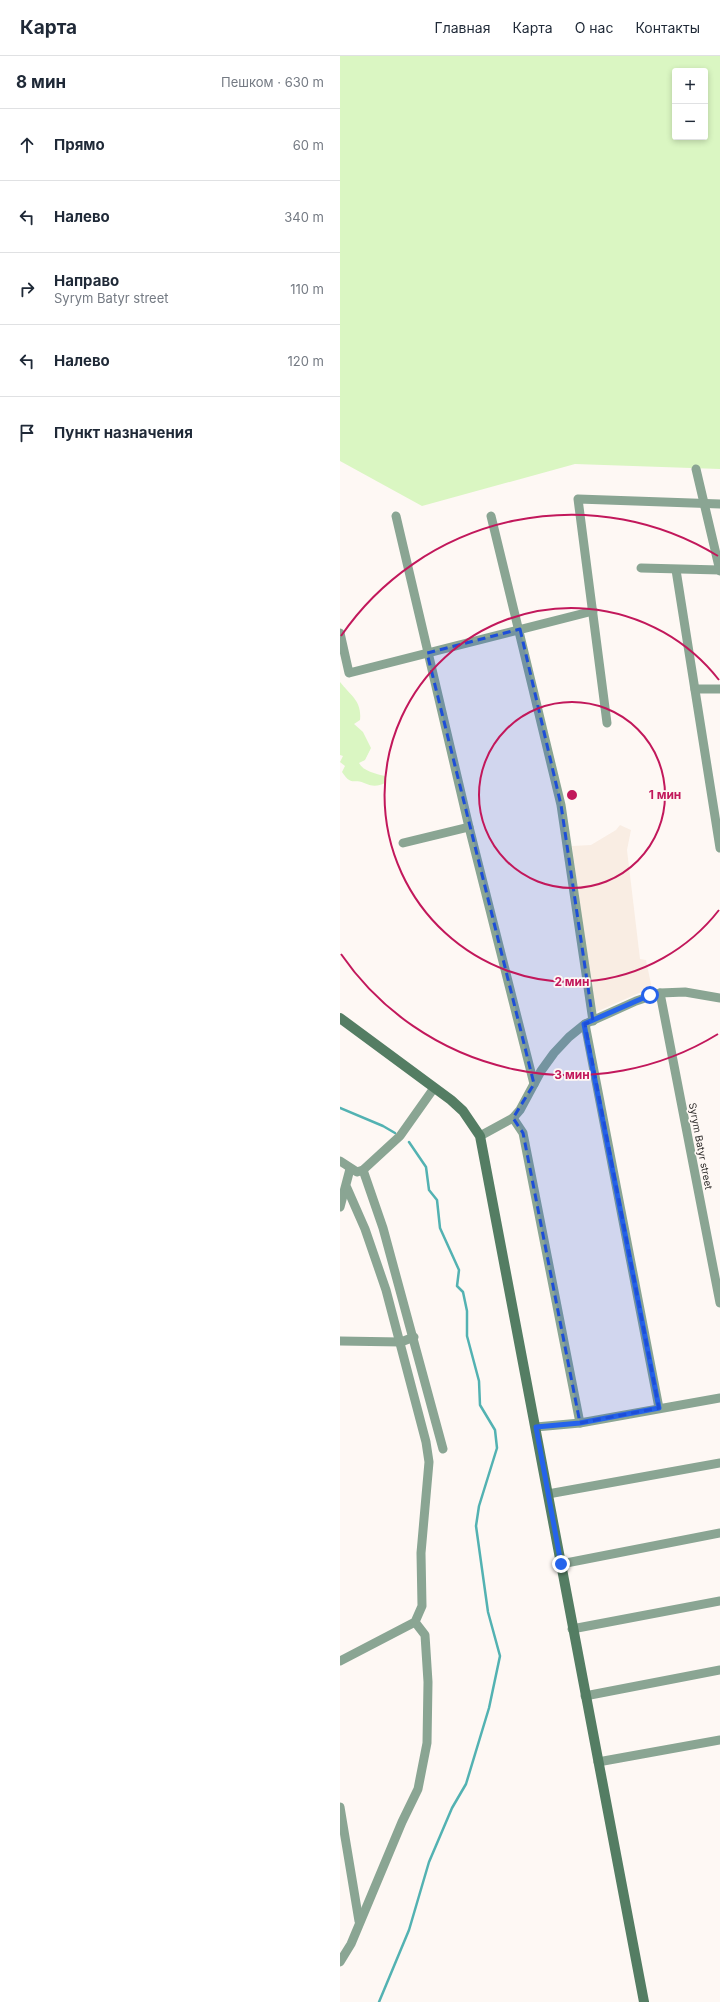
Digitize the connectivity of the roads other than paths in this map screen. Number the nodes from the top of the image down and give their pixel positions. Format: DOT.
graph roads {
  1 [pos="696,469"];
  2 [pos="704,504"];
  3 [pos="720,504"];
  4 [pos="396,516"];
  5 [pos="491,516"];
  6 [pos="718,551"];
  7 [pos="641,568"];
  8 [pos="676,570"];
  9 [pos="720,570"];
  10 [pos="592,611"];
  11 [pos="520,629"];
  12 [pos="340,633"];
  13 [pos="427,653"];
  14 [pos="695,689"];
  15 [pos="720,689"];
  16 [pos="607,723"];
  17 [pos="469,827"];
  18 [pos="403,843"];
  19 [pos="720,848"];
  20 [pos="660,993"];
  21 [pos="720,998"];
  22 [pos="340,1018"];
  23 [pos="589,1022"];
  24 [pos="534,1084"];
  25 [pos="434,1088"];
  26 [pos="513,1118"];
  27 [pos="480,1136"];
  28 [pos="340,1161"];
  29 [pos="350,1169"];
  30 [pos="363,1170"];
  31 [pos="347,1188"];
  32 [pos="340,1207"];
  33 [pos="720,1303"];
  34 [pos="414,1337"];
  35 [pos="340,1341"];
  36 [pos="401,1342"];
  37 [pos="720,1398"];
  38 [pos="659,1408"];
  39 [pos="580,1423"];
  40 [pos="536,1427"];
  41 [pos="443,1449"];
  42 [pos="720,1463"];
  43 [pos="548,1494"];
  44 [pos="720,1533"];
  45 [pos="561,1564"];
  46 [pos="720,1601"];
  47 [pos="415,1622"];
  48 [pos="572,1629"];
  49 [pos="340,1660"];
  50 [pos="720,1670"];
  51 [pos="585,1696"];
  52 [pos="720,1740"];
  53 [pos="598,1762"];
  54 [pos="340,1807"];
  55 [pos="359,1921"];
  56 [pos="340,1962"];
  57 [pos="644,2002"];
  1 -- 2 [label="street"];
  2 -- 3 [label="street"];
  2 -- 6 [label="street"];
  2 -- 10 [label="street"];
  4 -- 13 [label="street"];
  5 -- 11 [label="street"];
  6 -- 9 [label="street"];
  7 -- 8 [label="street"];
  8 -- 9 [label="street"];
  8 -- 14 [label="street"];
  10 -- 11 [label="street"];
  10 -- 16 [label="street"];
  11 -- 13 [label="street"];
  11 -- 23 [label="street"];
  12 -- 13 [label="street"];
  13 -- 17 [label="street"];
  14 -- 15 [label="street"];
  14 -- 19 [label="street"];
  17 -- 18 [label="street"];
  17 -- 24 [label="street"];
  20 -- 21 [label="street"];
  20 -- 23 [label="street"];
  20 -- 33 [label="street, Syrym Batyr street"];
  22 -- 25 [label="main road"];
  23 -- 24 [label="street"];
  23 -- 38 [label="street"];
  24 -- 26 [label="street"];
  25 -- 27 [label="main road"];
  25 -- 30 [label="street"];
  26 -- 27 [label="street"];
  26 -- 39 [label="street"];
  27 -- 40 [label="main road"];
  28 -- 29 [label="street"];
  29 -- 30 [label="street"];
  29 -- 31 [label="street"];
  30 -- 34 [label="street"];
  31 -- 32 [label="street"];
  31 -- 36 [label="street"];
  34 -- 36 [label="street"];
  34 -- 41 [label="street"];
  35 -- 36 [label="street"];
  36 -- 47 [label="street"];
  37 -- 38 [label="street"];
  38 -- 39 [label="street"];
  39 -- 40 [label="street"];
  40 -- 43 [label="main road"];
  42 -- 43 [label="street"];
  43 -- 45 [label="main road"];
  44 -- 45 [label="street"];
  45 -- 48 [label="main road"];
  46 -- 48 [label="street"];
  47 -- 49 [label="street"];
  47 -- 55 [label="street"];
  48 -- 51 [label="main road"];
  50 -- 51 [label="street"];
  51 -- 53 [label="main road"];
  52 -- 53 [label="street"];
  53 -- 57 [label="main road"];
  54 -- 55 [label="street"];
  55 -- 56 [label="street"];
}
